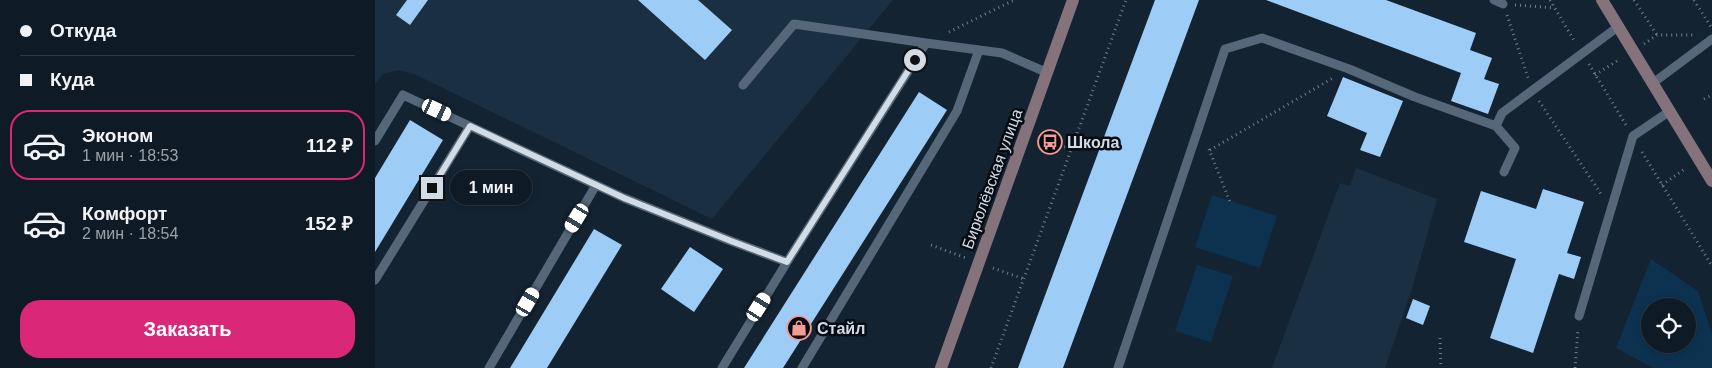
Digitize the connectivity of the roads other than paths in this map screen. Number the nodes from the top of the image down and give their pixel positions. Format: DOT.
graph roads {
  1 [pos="1073,0"];
  2 [pos="1494,0"];
  3 [pos="1602,0"];
  4 [pos="1503,4"];
  5 [pos="1619,26"];
  6 [pos="1712,39"];
  7 [pos="926,43"];
  8 [pos="979,50"];
  9 [pos="1048,73"];
  10 [pos="1653,84"];
  11 [pos="743,85"];
  12 [pos="1670,111"];
  13 [pos="470,126"];
  14 [pos="1496,126"];
  15 [pos="375,141"];
  16 [pos="1505,172"];
  17 [pos="1712,181"];
  18 [pos="596,185"];
  19 [pos="787,262"];
  20 [pos="375,280"];
  21 [pos="1579,316"];
  22 [pos="489,368"];
  23 [pos="722,368"];
  24 [pos="802,368"];
  25 [pos="941,368"];
  26 [pos="1118,368"];
  1 -- 9 [label="street, Бирюлёвская улица"];
  2 -- 4 [label="lane"];
  3 -- 5 [label="street"];
  5 -- 10 [label="street"];
  5 -- 14 [label="lane"];
  6 -- 10 [label="lane"];
  7 -- 8 [label="lane"];
  7 -- 11 [label="lane"];
  7 -- 19 [label="lane"];
  8 -- 9 [label="lane"];
  8 -- 24 [label="lane"];
  9 -- 25 [label="street, Бирюлёвская улица"];
  10 -- 12 [label="street"];
  12 -- 17 [label="street"];
  12 -- 21 [label="lane"];
  13 -- 15 [label="lane"];
  13 -- 18 [label="lane"];
  13 -- 20 [label="lane"];
  14 -- 16 [label="lane"];
  14 -- 26 [label="lane"];
  18 -- 19 [label="lane"];
  18 -- 22 [label="lane"];
  19 -- 23 [label="lane"];
}
